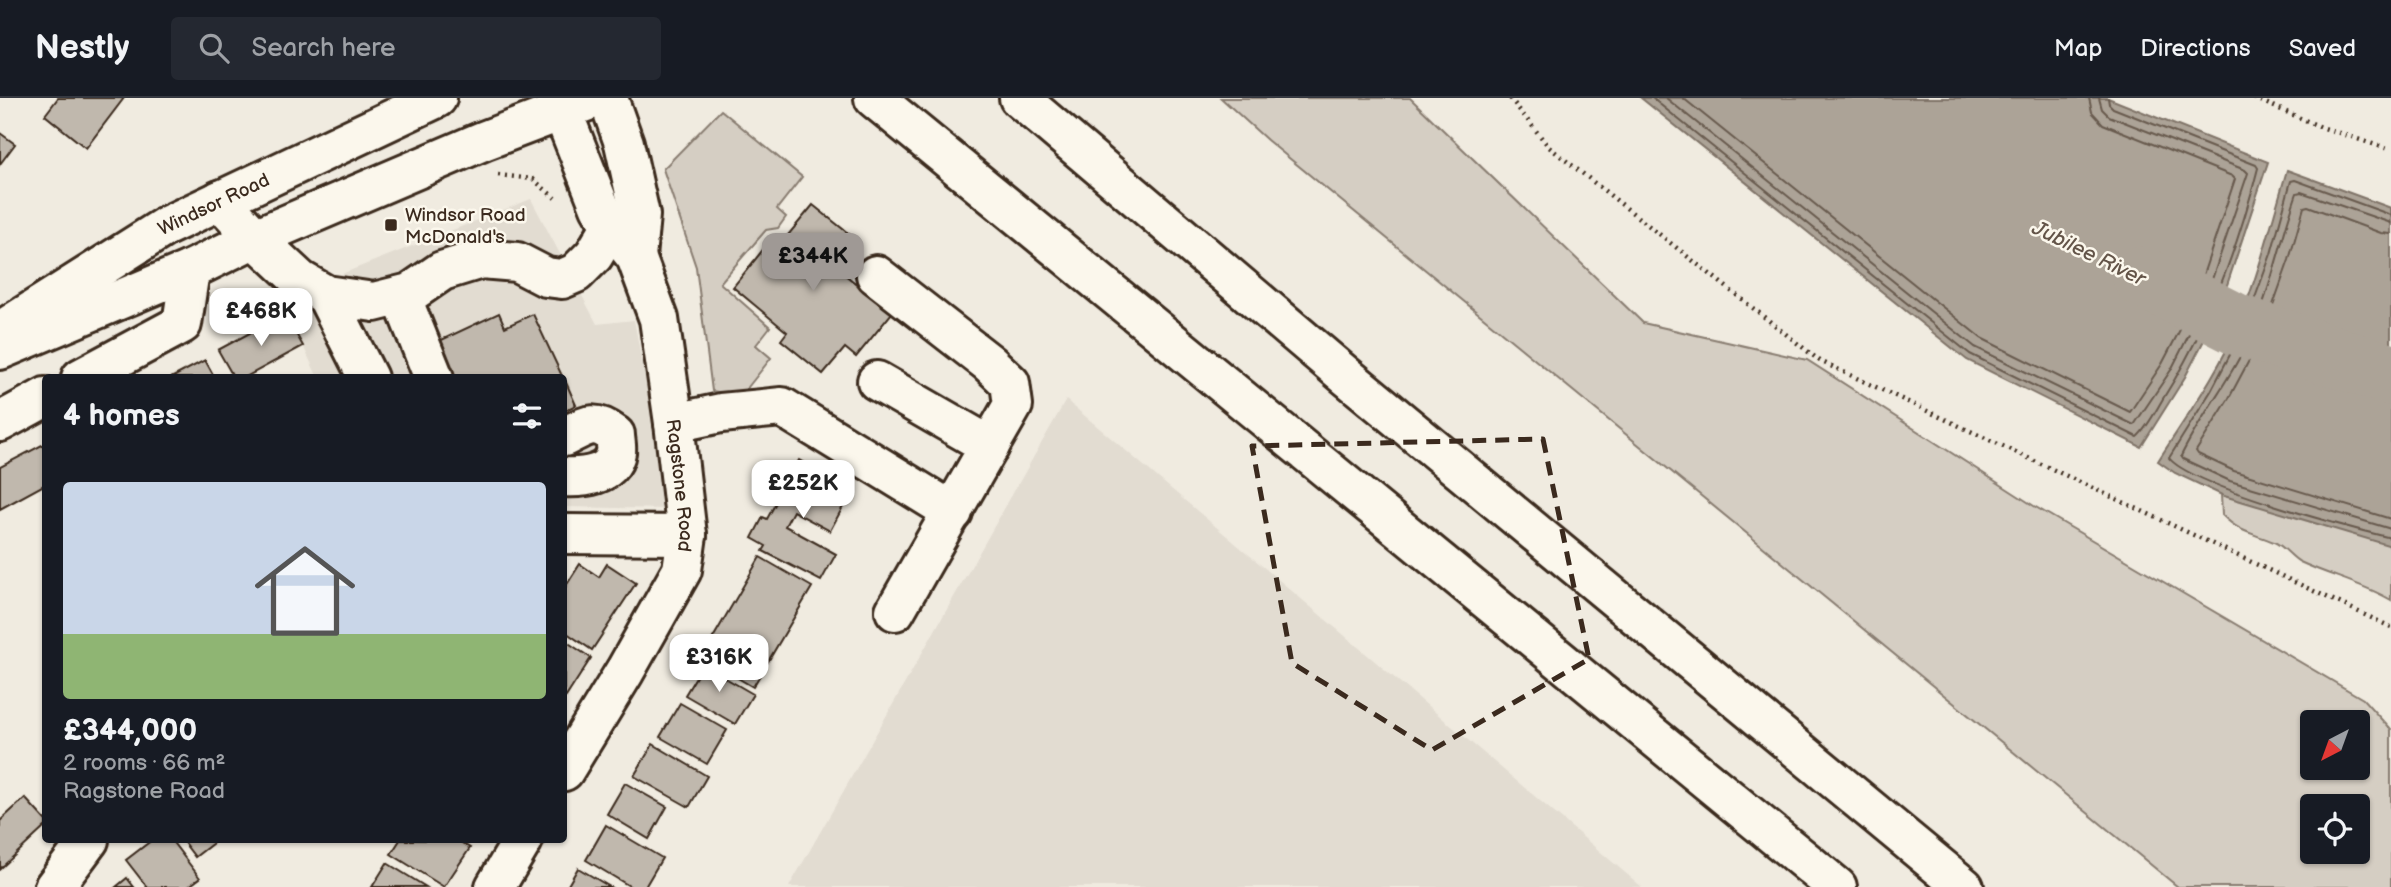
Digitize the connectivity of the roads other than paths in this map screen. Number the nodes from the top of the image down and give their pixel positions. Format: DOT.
graph roads {
  1 [pos="437,98"];
  2 [pos="608,98"];
  3 [pos="874,98"];
  4 [pos="1019,98"];
  5 [pos="571,102"];
  6 [pos="220,200"];
  7 [pos="611,226"];
  8 [pos="255,238"];
  9 [pos="636,257"];
  10 [pos="190,270"];
  11 [pos="876,275"];
  12 [pos="326,295"];
  13 [pos="401,296"];
  14 [pos="0,331"];
  15 [pos="0,350"];
  16 [pos="89,374"];
  17 [pos="366,374"];
  18 [pos="432,374"];
  19 [pos="877,381"];
  20 [pos="42,399"];
  21 [pos="0,422"];
  22 [pos="674,423"];
  23 [pos="567,436"];
  24 [pos="990,446"];
  25 [pos="567,477"];
  26 [pos="953,512"];
  27 [pos="567,534"];
  28 [pos="687,536"];
  29 [pos="895,611"];
  30 [pos="567,766"];
  31 [pos="87,843"];
  32 [pos="521,843"];
  33 [pos="54,887"];
  34 [pos="495,887"];
  35 [pos="1837,887"];
  36 [pos="1964,887"];
  1 -- 6 [label="main road, Windsor Road"];
  2 -- 9 [label="main road, Ragstone Road"];
  3 -- 35 [label="main road"];
  4 -- 36 [label="main road"];
  5 -- 7 [label="main road, Ragstone Road"];
  5 -- 8 [label="main road"];
  6 -- 8 [label="main road"];
  6 -- 14 [label="main road, Windsor Road"];
  7 -- 9 [label="main road, Ragstone Road"];
  7 -- 13 [label="main road"];
  8 -- 10 [label="main road"];
  8 -- 12 [label="main road"];
  9 -- 22 [label="main road, Ragstone Road"];
  10 -- 15 [label="main road"];
  10 -- 16 [label="main road"];
  11 -- 24 [label="main road"];
  12 -- 13 [label="main road"];
  12 -- 17 [label="main road"];
  13 -- 18 [label="main road"];
  19 -- 24 [label="main road"];
  20 -- 21 [label="main road"];
  22 -- 26 [label="main road"];
  22 -- 28 [label="main road, Ragstone Road"];
  23 -- 25 [label="main road"];
  24 -- 26 [label="main road"];
  26 -- 29 [label="main road"];
  27 -- 28 [label="main road"];
  28 -- 30 [label="main road, Ragstone Road"];
  31 -- 33 [label="main road"];
  32 -- 34 [label="main road"];
}
